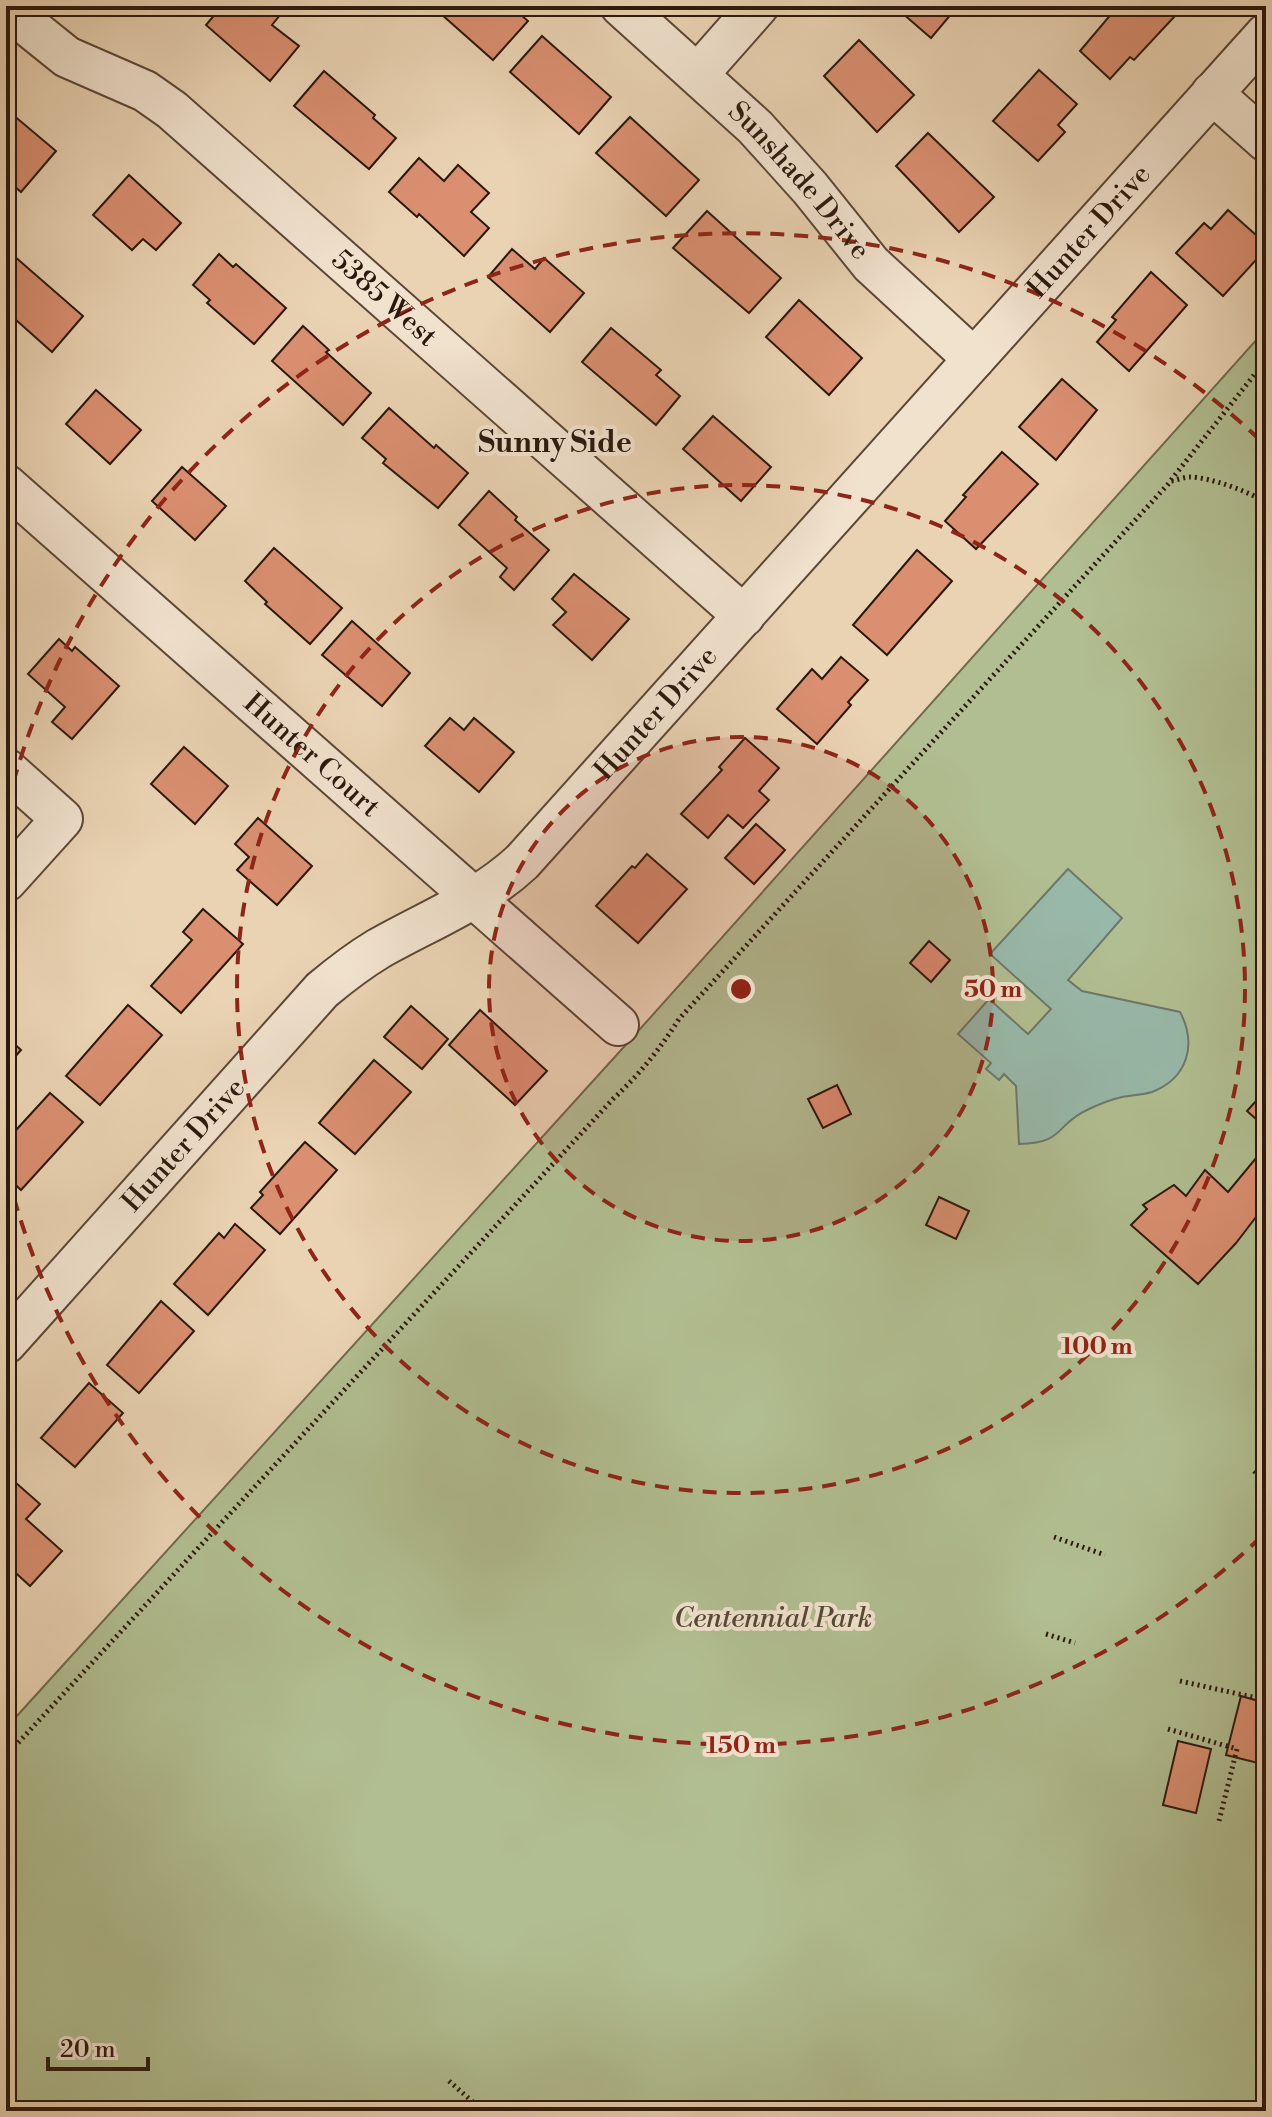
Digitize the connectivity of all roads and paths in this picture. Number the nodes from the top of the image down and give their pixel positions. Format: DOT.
graph roads {
  1 [pos="621,6"];
  2 [pos="758,6"];
  3 [pos="6,8"];
  4 [pos="1266,34"];
  5 [pos="698,74"];
  6 [pos="1212,93"];
  7 [pos="1266,141"];
  8 [pos="974,359"];
  9 [pos="1266,360"];
  10 [pos="1171,481"];
  11 [pos="6,485"];
  12 [pos="1266,503"];
  13 [pos="744,616"];
  14 [pos="6,769"];
  15 [pos="6,881"];
  16 [pos="474,898"];
  17 [pos="618,1025"];
  18 [pos="6,1343"];
  19 [pos="1254,1471"];
  20 [pos="1266,1482"];
  21 [pos="1054,1537"];
  22 [pos="1105,1555"];
  23 [pos="1046,1634"];
  24 [pos="1075,1643"];
  25 [pos="1180,1681"];
  26 [pos="1266,1700"];
  27 [pos="1168,1729"];
  28 [pos="6,1756"];
  29 [pos="1219,1821"];
  30 [pos="449,2081"];
  31 [pos="483,2111"];
  1 -- 5 [label="street, Sunshade Drive"];
  2 -- 5 [label="street"];
  3 -- 13 [label="street, 5385 West"];
  4 -- 6 [label="street, Hunter Drive"];
  5 -- 8 [label="street, Sunshade Drive"];
  6 -- 7 [label="street"];
  6 -- 8 [label="street, Hunter Drive"];
  8 -- 13 [label="street, Hunter Drive"];
  9 -- 10 [label="path"];
  10 -- 12 [label="path"];
  10 -- 28 [label="path"];
  11 -- 16 [label="street, Hunter Court"];
  13 -- 16 [label="street, Hunter Drive"];
  14 -- 15 [label="street"];
  16 -- 17 [label="street, Hunter Court"];
  16 -- 18 [label="street, Hunter Drive"];
  19 -- 20 [label="path"];
  21 -- 22 [label="path"];
  23 -- 24 [label="path"];
  25 -- 26 [label="path"];
  27 -- 29 [label="path"];
  30 -- 31 [label="path"];
}
